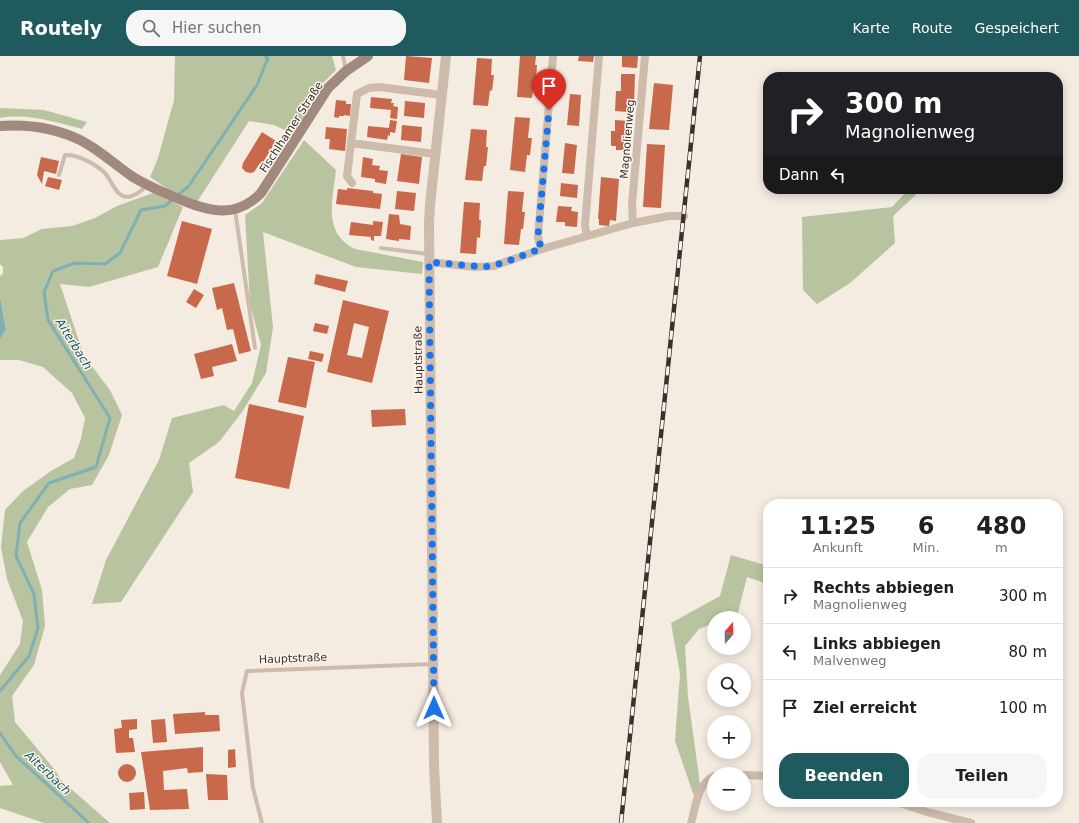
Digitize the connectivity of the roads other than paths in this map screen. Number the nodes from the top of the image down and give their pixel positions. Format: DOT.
graph roads {
  1 [pos="344,56"];
  2 [pos="368,56"];
  3 [pos="446,56"];
  4 [pos="553,56"];
  5 [pos="599,56"];
  6 [pos="645,56"];
  7 [pos="346,71"];
  8 [pos="442,95"];
  9 [pos="0,126"];
  10 [pos="351,143"];
  11 [pos="435,154"];
  12 [pos="59,175"];
  13 [pos="352,183"];
  14 [pos="147,185"];
  15 [pos="235,210"];
  16 [pos="684,216"];
  17 [pos="633,223"];
  18 [pos="587,236"];
  19 [pos="381,248"];
  20 [pos="542,248"];
  21 [pos="429,258"];
  22 [pos="254,348"];
  23 [pos="434,664"];
  24 [pos="751,775"];
  25 [pos="763,776"];
  26 [pos="707,781"];
  27 [pos="912,807"];
  28 [pos="262,823"];
  29 [pos="437,823"];
  30 [pos="691,823"];
  31 [pos="970,823"];
  1 -- 7 [label="lane"];
  2 -- 7 [label="main road, Fischlhamer Straße"];
  3 -- 8 [label="street, Hauptstraße"];
  4 -- 20 [label="street"];
  5 -- 18 [label="street"];
  6 -- 17 [label="street, Magnolienweg"];
  7 -- 15 [label="main road, Fischlhamer Straße"];
  8 -- 10 [label="street"];
  8 -- 11 [label="street, Hauptstraße"];
  9 -- 14 [label="main road, Fischlhamer Straße"];
  10 -- 11 [label="street"];
  10 -- 13 [label="street"];
  11 -- 21 [label="street, Hauptstraße"];
  12 -- 14 [label="lane"];
  14 -- 15 [label="main road, Fischlhamer Straße"];
  15 -- 22 [label="lane"];
  16 -- 17 [label="street"];
  17 -- 18 [label="street"];
  18 -- 20 [label="street"];
  19 -- 21 [label="lane"];
  20 -- 21 [label="street"];
  21 -- 23 [label="street, Hauptstraße"];
  23 -- 28 [label="lane, Hauptstraße"];
  23 -- 29 [label="street, Hauptstraße"];
  24 -- 25 [label="street"];
  26 -- 30 [label="street"];
  27 -- 31 [label="street"];
}
